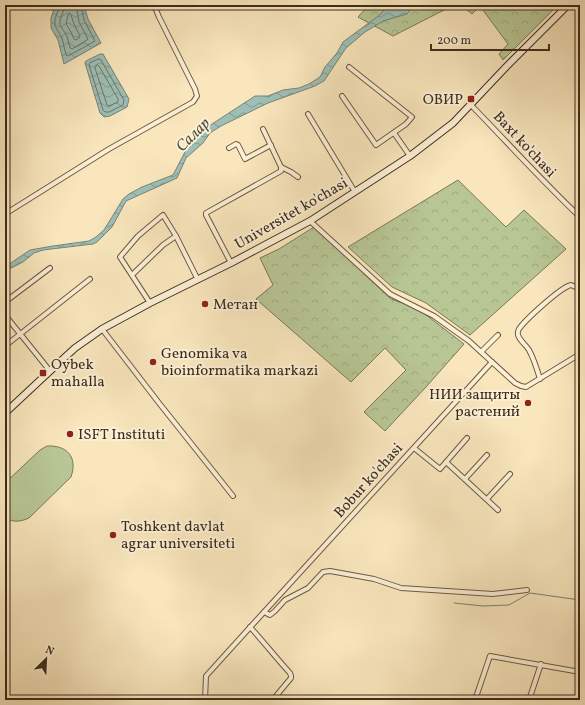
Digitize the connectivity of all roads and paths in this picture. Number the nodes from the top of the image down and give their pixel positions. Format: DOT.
graph roads {
  1 [pos="154,5"];
  2 [pos="568,5"];
  3 [pos="349,67"];
  4 [pos="342,96"];
  5 [pos="470,104"];
  6 [pos="308,114"];
  7 [pos="263,129"];
  8 [pos="394,133"];
  9 [pos="271,145"];
  10 [pos="229,148"];
  11 [pos="410,156"];
  12 [pos="281,167"];
  13 [pos="298,177"];
  14 [pos="355,192"];
  15 [pos="5,214"];
  16 [pos="580,217"];
  17 [pos="310,221"];
  18 [pos="176,236"];
  19 [pos="231,263"];
  20 [pos="50,268"];
  21 [pos="132,275"];
  22 [pos="90,279"];
  23 [pos="198,280"];
  24 [pos="580,289"];
  25 [pos="5,302"];
  26 [pos="150,304"];
  27 [pos="5,315"];
  28 [pos="102,329"];
  29 [pos="20,334"];
  30 [pos="498,335"];
  31 [pos="5,346"];
  32 [pos="481,352"];
  33 [pos="580,354"];
  34 [pos="492,362"];
  35 [pos="50,371"];
  36 [pos="540,379"];
  37 [pos="5,413"];
  38 [pos="467,438"];
  39 [pos="414,448"];
  40 [pos="487,455"];
  41 [pos="446,462"];
  42 [pos="510,474"];
  43 [pos="465,479"];
  44 [pos="233,496"];
  45 [pos="487,499"];
  46 [pos="498,510"];
  47 [pos="527,590"];
  48 [pos="264,612"];
  49 [pos="250,628"];
  50 [pos="541,664"];
  51 [pos="580,672"];
  52 [pos="276,696"];
  53 [pos="205,700"];
  54 [pos="475,700"];
  55 [pos="529,700"];
  1 -- 15 [label="street"];
  2 -- 5 [label="main road, Universitet ko'chasi"];
  3 -- 8 [label="street"];
  4 -- 8 [label="street"];
  5 -- 11 [label="main road, Universitet ko'chasi"];
  5 -- 16 [label="street, Baxt ko'chasi"];
  6 -- 14 [label="street"];
  7 -- 9 [label="street"];
  8 -- 11 [label="street"];
  9 -- 10 [label="street"];
  9 -- 12 [label="street"];
  11 -- 14 [label="main road, Universitet ko'chasi"];
  12 -- 13 [label="street"];
  12 -- 19 [label="street"];
  14 -- 17 [label="main road, Universitet ko'chasi"];
  17 -- 19 [label="main road, Universitet ko'chasi"];
  17 -- 32 [label="street"];
  18 -- 21 [label="street"];
  18 -- 21 [label="street"];
  18 -- 23 [label="street"];
  19 -- 23 [label="main road, Universitet ko'chasi"];
  20 -- 25 [label="street"];
  21 -- 26 [label="street"];
  22 -- 29 [label="street"];
  23 -- 26 [label="main road, Universitet ko'chasi"];
  24 -- 36 [label="street"];
  26 -- 28 [label="main road, Universitet ko'chasi"];
  27 -- 29 [label="street"];
  28 -- 35 [label="main road, Universitet ko'chasi"];
  28 -- 44 [label="street"];
  29 -- 31 [label="street"];
  29 -- 35 [label="street"];
  30 -- 32 [label="street"];
  32 -- 34 [label="street"];
  33 -- 36 [label="street"];
  34 -- 36 [label="street"];
  34 -- 39 [label="street, Bobur ko'chasi"];
  35 -- 37 [label="main road, Universitet ko'chasi"];
  38 -- 41 [label="street"];
  39 -- 41 [label="street"];
  39 -- 48 [label="street, Bobur ko'chasi"];
  40 -- 43 [label="street"];
  41 -- 43 [label="street"];
  42 -- 45 [label="street"];
  43 -- 45 [label="street"];
  45 -- 46 [label="street"];
  47 -- 48 [label="street"];
  48 -- 49 [label="street, Bobur ko'chasi"];
  49 -- 52 [label="street"];
  49 -- 53 [label="street, Bobur ko'chasi"];
  50 -- 51 [label="street"];
  50 -- 54 [label="street"];
  50 -- 55 [label="street"];
}
